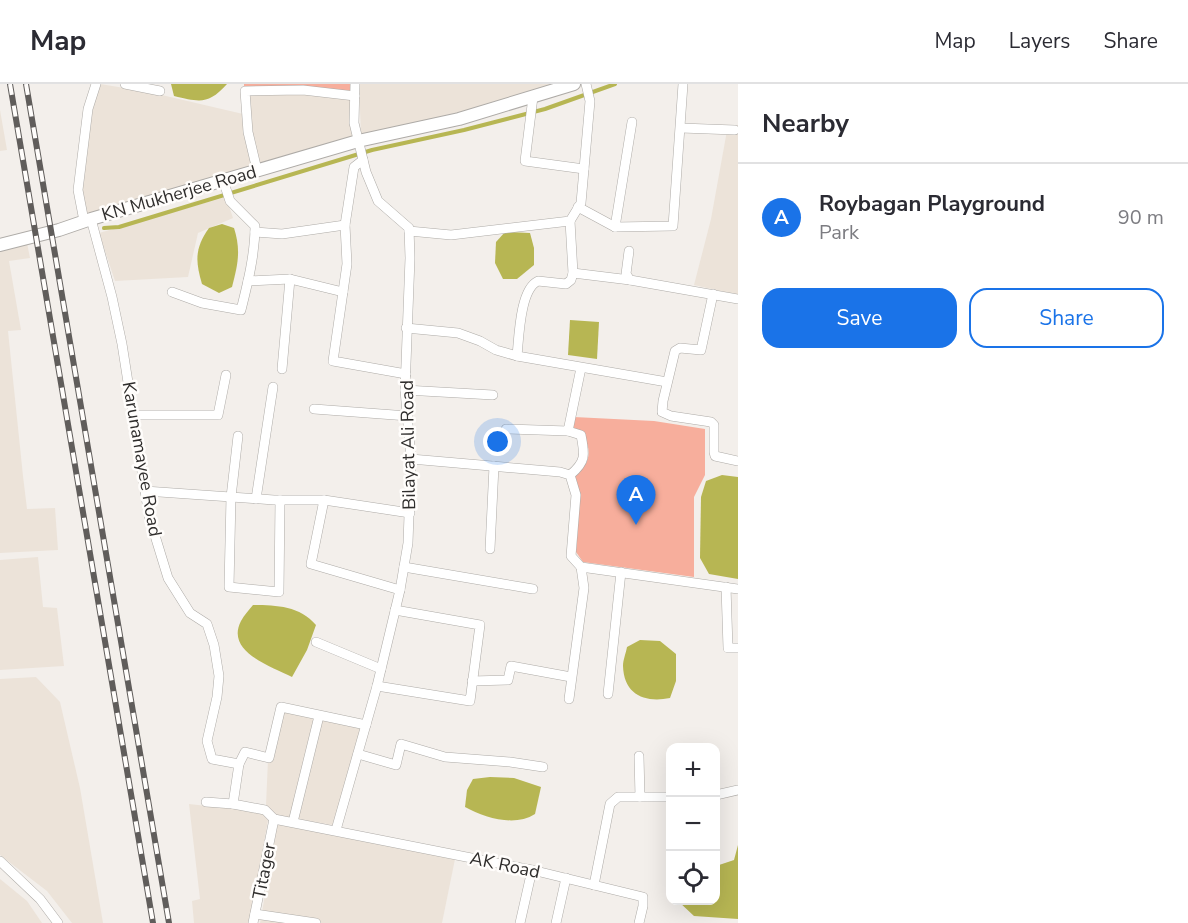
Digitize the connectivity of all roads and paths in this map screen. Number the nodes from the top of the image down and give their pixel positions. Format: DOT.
graph roads {
  1 [pos="96,84"];
  2 [pos="125,84"];
  3 [pos="355,84"];
  4 [pos="574,84"];
  5 [pos="586,84"];
  6 [pos="683,84"];
  7 [pos="555,87"];
  8 [pos="160,92"];
  9 [pos="355,96"];
  10 [pos="533,97"];
  11 [pos="632,122"];
  12 [pos="681,128"];
  13 [pos="735,130"];
  14 [pos="358,141"];
  15 [pos="363,160"];
  16 [pos="584,169"];
  17 [pos="257,170"];
  18 [pos="223,180"];
  19 [pos="578,207"];
  20 [pos="88,220"];
  21 [pos="570,221"];
  22 [pos="345,225"];
  23 [pos="615,227"];
  24 [pos="410,231"];
  25 [pos="255,232"];
  26 [pos="0,245"];
  27 [pos="629,251"];
  28 [pos="573,273"];
  29 [pos="290,279"];
  30 [pos="630,280"];
  31 [pos="248,281"];
  32 [pos="172,292"];
  33 [pos="343,292"];
  34 [pos="713,294"];
  35 [pos="738,299"];
  36 [pos="406,328"];
  37 [pos="517,356"];
  38 [pos="581,368"];
  39 [pos="282,369"];
  40 [pos="406,374"];
  41 [pos="226,375"];
  42 [pos="667,382"];
  43 [pos="273,387"];
  44 [pos="405,390"];
  45 [pos="493,395"];
  46 [pos="314,409"];
  47 [pos="133,415"];
  48 [pos="408,416"];
  49 [pos="506,429"];
  50 [pos="568,431"];
  51 [pos="238,436"];
  52 [pos="411,459"];
  53 [pos="738,461"];
  54 [pos="494,466"];
  55 [pos="570,475"];
  56 [pos="145,491"];
  57 [pos="231,497"];
  58 [pos="256,499"];
  59 [pos="280,500"];
  60 [pos="324,500"];
  61 [pos="410,513"];
  62 [pos="490,549"];
  63 [pos="404,567"];
  64 [pos="581,567"];
  65 [pos="621,572"];
  66 [pos="726,587"];
  67 [pos="533,589"];
  68 [pos="738,589"];
  69 [pos="400,590"];
  70 [pos="395,610"];
  71 [pos="316,642"];
  72 [pos="738,648"];
  73 [pos="381,669"];
  74 [pos="571,677"];
  75 [pos="472,681"];
  76 [pos="377,686"];
  77 [pos="608,694"];
  78 [pos="569,699"];
  79 [pos="319,716"];
  80 [pos="366,725"];
  81 [pos="358,754"];
  82 [pos="639,756"];
  83 [pos="239,764"];
  84 [pos="543,767"];
  85 [pos="738,790"];
  86 [pos="720,794"];
  87 [pos="640,797"];
  88 [pos="666,797"];
  89 [pos="207,802"];
  90 [pos="233,804"];
  91 [pos="274,819"];
  92 [pos="293,822"];
  93 [pos="336,830"];
  94 [pos="0,861"];
  95 [pos="532,870"];
  96 [pos="566,878"];
  97 [pos="594,885"];
  98 [pos="254,918"];
  99 [pos="274,920"];
  100 [pos="58,923"];
  101 [pos="316,923"];
  102 [pos="520,923"];
  103 [pos="556,923"];
  104 [pos="639,923"];
  1 -- 20 [label="street, Karunamayee Road"];
  2 -- 8 [label="street"];
  3 -- 9 [label="street"];
  4 -- 7 [label="street, KN Mukherjee Road"];
  5 -- 16 [label="street"];
  6 -- 12 [label="street"];
  7 -- 10 [label="street, KN Mukherjee Road"];
  9 -- 14 [label="street"];
  9 -- 17 [label="street"];
  10 -- 14 [label="street, KN Mukherjee Road"];
  10 -- 16 [label="street"];
  11 -- 23 [label="street"];
  12 -- 13 [label="street"];
  12 -- 23 [label="street"];
  14 -- 15 [label="street"];
  14 -- 17 [label="street, KN Mukherjee Road"];
  15 -- 22 [label="street"];
  15 -- 24 [label="street"];
  16 -- 19 [label="street"];
  17 -- 18 [label="street, KN Mukherjee Road"];
  18 -- 20 [label="street, KN Mukherjee Road"];
  18 -- 25 [label="street"];
  19 -- 21 [label="street"];
  19 -- 23 [label="street"];
  20 -- 26 [label="street, KN Mukherjee Road"];
  20 -- 47 [label="street, Karunamayee Road"];
  21 -- 24 [label="street"];
  21 -- 28 [label="street"];
  22 -- 25 [label="street"];
  22 -- 33 [label="street"];
  24 -- 36 [label="street, Bilayat Ali Road"];
  25 -- 31 [label="street"];
  27 -- 30 [label="street"];
  28 -- 30 [label="street"];
  28 -- 37 [label="street"];
  29 -- 31 [label="street"];
  29 -- 33 [label="street"];
  29 -- 39 [label="street"];
  30 -- 34 [label="street"];
  31 -- 32 [label="street"];
  33 -- 40 [label="street"];
  34 -- 35 [label="street"];
  34 -- 42 [label="street"];
  36 -- 37 [label="street"];
  36 -- 40 [label="street, Bilayat Ali Road"];
  37 -- 38 [label="street"];
  38 -- 42 [label="street"];
  38 -- 50 [label="street"];
  40 -- 44 [label="street, Bilayat Ali Road"];
  41 -- 47 [label="street"];
  42 -- 53 [label="street"];
  43 -- 58 [label="street"];
  44 -- 45 [label="street"];
  44 -- 48 [label="street, Bilayat Ali Road"];
  46 -- 48 [label="street"];
  47 -- 56 [label="street, Karunamayee Road"];
  48 -- 52 [label="street, Bilayat Ali Road"];
  49 -- 50 [label="street"];
  50 -- 55 [label="street"];
  51 -- 57 [label="street"];
  52 -- 54 [label="street"];
  52 -- 61 [label="street, Bilayat Ali Road"];
  54 -- 55 [label="street"];
  54 -- 62 [label="street"];
  55 -- 64 [label="street"];
  56 -- 57 [label="street"];
  56 -- 83 [label="street, Karunamayee Road"];
  57 -- 58 [label="street"];
  57 -- 59 [label="street"];
  58 -- 59 [label="street"];
  59 -- 60 [label="street"];
  60 -- 61 [label="street"];
  60 -- 69 [label="street"];
  61 -- 63 [label="street, Bilayat Ali Road"];
  63 -- 67 [label="street"];
  63 -- 69 [label="street, Bilayat Ali Road"];
  64 -- 65 [label="street"];
  64 -- 74 [label="street"];
  65 -- 66 [label="street"];
  65 -- 77 [label="street"];
  66 -- 68 [label="street"];
  66 -- 72 [label="street"];
  69 -- 70 [label="street, Bilayat Ali Road"];
  70 -- 73 [label="street, Bilayat Ali Road"];
  70 -- 75 [label="street"];
  71 -- 73 [label="street"];
  73 -- 76 [label="street, Bilayat Ali Road"];
  74 -- 75 [label="street"];
  74 -- 78 [label="street"];
  75 -- 76 [label="street"];
  76 -- 80 [label="street, Bilayat Ali Road"];
  79 -- 80 [label="street"];
  79 -- 83 [label="street"];
  79 -- 92 [label="street"];
  80 -- 81 [label="street, Bilayat Ali Road"];
  81 -- 84 [label="street"];
  81 -- 93 [label="street, Bilayat Ali Road"];
  82 -- 87 [label="street"];
  83 -- 90 [label="street"];
  85 -- 86 [label="street"];
  87 -- 88 [label="street"];
  87 -- 97 [label="street"];
  89 -- 90 [label="street"];
  90 -- 91 [label="street"];
  91 -- 92 [label="street, AK Road"];
  91 -- 98 [label="street, Titager"];
  92 -- 93 [label="street, AK Road"];
  93 -- 95 [label="street, AK Road"];
  94 -- 100 [label="street"];
  95 -- 96 [label="street, AK Road"];
  95 -- 102 [label="street"];
  96 -- 97 [label="street, AK Road"];
  96 -- 103 [label="street"];
  97 -- 104 [label="street, AK Road"];
  98 -- 99 [label="street"];
  99 -- 101 [label="street"];
}
